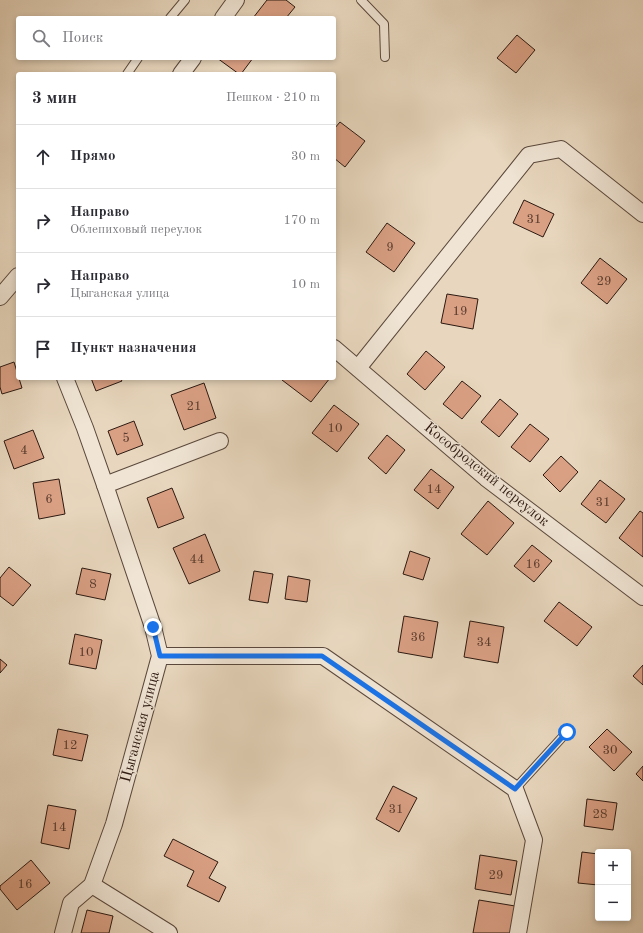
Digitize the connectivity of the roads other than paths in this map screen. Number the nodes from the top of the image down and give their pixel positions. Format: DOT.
graph roads {
  1 [pos="185,0"];
  2 [pos="236,0"];
  3 [pos="361,0"];
  4 [pos="172,16"];
  5 [pos="224,16"];
  6 [pos="385,57"];
  7 [pos="137,60"];
  8 [pos="192,60"];
  9 [pos="128,72"];
  10 [pos="182,72"];
  11 [pos="643,214"];
  12 [pos="16,278"];
  13 [pos="0,297"];
  14 [pos="336,350"];
  15 [pos="358,368"];
  16 [pos="66,380"];
  17 [pos="220,441"];
  18 [pos="105,485"];
  19 [pos="643,597"];
  20 [pos="160,656"];
  21 [pos="567,732"];
  22 [pos="515,789"];
  23 [pos="92,885"];
  24 [pos="63,933"];
  25 [pos="169,933"];
  26 [pos="518,933"];
  1 -- 4 [label="lane"];
  2 -- 5 [label="street"];
  3 -- 6 [label="lane"];
  7 -- 9 [label="lane"];
  8 -- 10 [label="street"];
  11 -- 15 [label="street"];
  12 -- 13 [label="street"];
  14 -- 15 [label="street, Кособродский переулок"];
  15 -- 19 [label="street, Кособродский переулок"];
  16 -- 18 [label="street, Цыганская улица"];
  17 -- 18 [label="street"];
  18 -- 20 [label="street, Цыганская улица"];
  20 -- 22 [label="street"];
  20 -- 23 [label="street, Цыганская улица"];
  21 -- 22 [label="lane"];
  22 -- 26 [label="street"];
  23 -- 24 [label="street, Цыганская улица"];
  23 -- 25 [label="street"];
}
